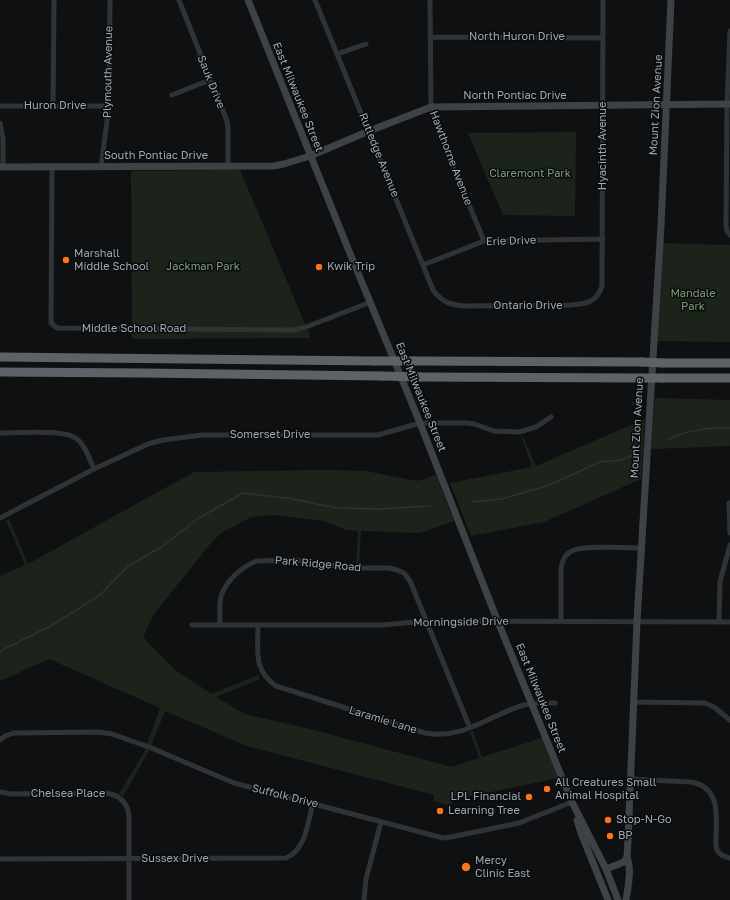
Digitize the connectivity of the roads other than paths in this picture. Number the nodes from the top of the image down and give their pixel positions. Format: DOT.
graph roads {
  1 [pos="54,0"];
  2 [pos="110,0"];
  3 [pos="178,0"];
  4 [pos="248,0"];
  5 [pos="315,0"];
  6 [pos="430,0"];
  7 [pos="603,0"];
  8 [pos="671,0"];
  9 [pos="730,31"];
  10 [pos="430,37"];
  11 [pos="730,37"];
  12 [pos="604,38"];
  13 [pos="366,44"];
  14 [pos="337,54"];
  15 [pos="210,80"];
  16 [pos="172,95"];
  17 [pos="729,104"];
  18 [pos="667,105"];
  19 [pos="0,106"];
  20 [pos="53,106"];
  21 [pos="109,106"];
  22 [pos="603,106"];
  23 [pos="431,107"];
  24 [pos="0,123"];
  25 [pos="369,131"];
  26 [pos="310,156"];
  27 [pos="2,167"];
  28 [pos="52,167"];
  29 [pos="101,167"];
  30 [pos="228,167"];
  31 [pos="729,169"];
  32 [pos="729,234"];
  33 [pos="603,239"];
  34 [pos="484,241"];
  35 [pos="423,265"];
  36 [pos="601,291"];
  37 [pos="370,302"];
  38 [pos="450,304"];
  39 [pos="0,358"];
  40 [pos="730,363"];
  41 [pos="0,372"];
  42 [pos="730,378"];
  43 [pos="551,417"];
  44 [pos="420,423"];
  45 [pos="0,433"];
  46 [pos="94,469"];
  47 [pos="729,503"];
  48 [pos="0,518"];
  49 [pos="730,533"];
  50 [pos="730,545"];
  51 [pos="642,548"];
  52 [pos="427,621"];
  53 [pos="561,621"];
  54 [pos="637,621"];
  55 [pos="498,622"];
  56 [pos="719,622"];
  57 [pos="730,622"];
  58 [pos="192,625"];
  59 [pos="220,625"];
  60 [pos="258,626"];
  61 [pos="555,702"];
  62 [pos="633,702"];
  63 [pos="531,703"];
  64 [pos="730,720"];
  65 [pos="470,728"];
  66 [pos="0,740"];
  67 [pos="630,779"];
  68 [pos="0,792"];
  69 [pos="572,802"];
  70 [pos="312,803"];
  71 [pos="381,822"];
  72 [pos="626,857"];
  73 [pos="730,858"];
  74 [pos="0,859"];
  75 [pos="129,859"];
  76 [pos="606,869"];
  77 [pos="597,872"];
  78 [pos="129,900"];
  79 [pos="364,900"];
  80 [pos="608,900"];
  81 [pos="618,900"];
  82 [pos="626,900"];
  1 -- 20 [label="street"];
  2 -- 21 [label="street, Plymouth Avenue"];
  3 -- 15 [label="street, Sauk Drive"];
  4 -- 26 [label="main road, East Milwaukee Street"];
  5 -- 14 [label="street, Rutledge Avenue"];
  6 -- 10 [label="street, Hawthorne Avenue"];
  7 -- 12 [label="street, Hyacinth Avenue"];
  8 -- 18 [label="main road, Mount Zion Avenue"];
  9 -- 11 [label="street"];
  10 -- 12 [label="street, North Huron Drive"];
  10 -- 23 [label="street, Hawthorne Avenue"];
  11 -- 17 [label="street"];
  12 -- 22 [label="street, Hyacinth Avenue"];
  13 -- 14 [label="street"];
  14 -- 25 [label="street, Rutledge Avenue"];
  15 -- 16 [label="street"];
  15 -- 30 [label="street, Sauk Drive"];
  17 -- 18 [label="main road, North Pontiac Drive"];
  17 -- 31 [label="street"];
  18 -- 22 [label="main road, North Pontiac Drive"];
  18 -- 51 [label="main road, Mount Zion Avenue"];
  19 -- 20 [label="street, Huron Drive"];
  20 -- 21 [label="street, Huron Drive"];
  21 -- 29 [label="street, Plymouth Avenue"];
  22 -- 23 [label="main road, North Pontiac Drive"];
  22 -- 33 [label="street, Hyacinth Avenue"];
  23 -- 25 [label="main road, North Pontiac Drive"];
  23 -- 34 [label="street, Hawthorne Avenue"];
  24 -- 27 [label="street"];
  25 -- 26 [label="main road, North Pontiac Drive"];
  25 -- 35 [label="street, Rutledge Avenue"];
  26 -- 30 [label="main road, South Pontiac Drive"];
  26 -- 37 [label="main road, East Milwaukee Street"];
  27 -- 28 [label="main road, South Pontiac Drive"];
  28 -- 29 [label="main road, South Pontiac Drive"];
  28 -- 37 [label="street, Middle School Road"];
  29 -- 30 [label="main road, South Pontiac Drive"];
  31 -- 32 [label="street"];
  33 -- 34 [label="street, Erie Drive"];
  33 -- 36 [label="street, Hyacinth Avenue"];
  34 -- 35 [label="street, Erie Drive"];
  35 -- 38 [label="street, Rutledge Avenue"];
  36 -- 38 [label="street, Ontario Drive"];
  37 -- 44 [label="main road, East Milwaukee Street"];
  39 -- 40 [label="highway, bridge"];
  41 -- 42 [label="highway, bridge"];
  43 -- 44 [label="street, Somerset Drive"];
  44 -- 46 [label="street, Somerset Drive"];
  44 -- 55 [label="main road, East Milwaukee Street"];
  45 -- 46 [label="street"];
  46 -- 48 [label="street, Somerset Drive"];
  47 -- 49 [label="street"];
  50 -- 56 [label="street"];
  51 -- 53 [label="street"];
  51 -- 54 [label="main road, Mount Zion Avenue"];
  52 -- 55 [label="street, Morningside Drive"];
  52 -- 59 [label="street, Park Ridge Road"];
  52 -- 60 [label="street, Morningside Drive"];
  52 -- 65 [label="street"];
  53 -- 54 [label="street, Morningside Drive"];
  53 -- 55 [label="street, Morningside Drive"];
  54 -- 56 [label="street, Morningside Drive"];
  54 -- 62 [label="main road, Mount Zion Avenue"];
  55 -- 63 [label="main road, East Milwaukee Street"];
  56 -- 57 [label="street, Morningside Drive"];
  58 -- 59 [label="street, Morningside Drive"];
  59 -- 60 [label="street, Morningside Drive"];
  60 -- 65 [label="street, Laramie Lane"];
  61 -- 63 [label="street, Laramie Lane"];
  62 -- 64 [label="street"];
  62 -- 67 [label="main road, Mount Zion Avenue"];
  63 -- 65 [label="street, Laramie Lane"];
  63 -- 69 [label="main road, East Milwaukee Street"];
  66 -- 70 [label="street, Suffolk Drive"];
  67 -- 72 [label="main road, Mount Zion Avenue"];
  67 -- 73 [label="street"];
  68 -- 75 [label="street, Chelsea Place"];
  69 -- 71 [label="street, Suffolk Drive"];
  69 -- 76 [label="main road, East Milwaukee Street"];
  69 -- 77 [label="main road, East Milwaukee Street"];
  70 -- 71 [label="street, Suffolk Drive"];
  70 -- 75 [label="street, Sussex Drive"];
  71 -- 79 [label="street"];
  72 -- 76 [label="main road"];
  72 -- 82 [label="main road, Mount Zion Avenue"];
  74 -- 75 [label="street, Sussex Drive"];
  75 -- 78 [label="street"];
  76 -- 77 [label="street"];
  76 -- 81 [label="main road, East Milwaukee Street"];
  77 -- 80 [label="main road, East Milwaukee Street"];
}
